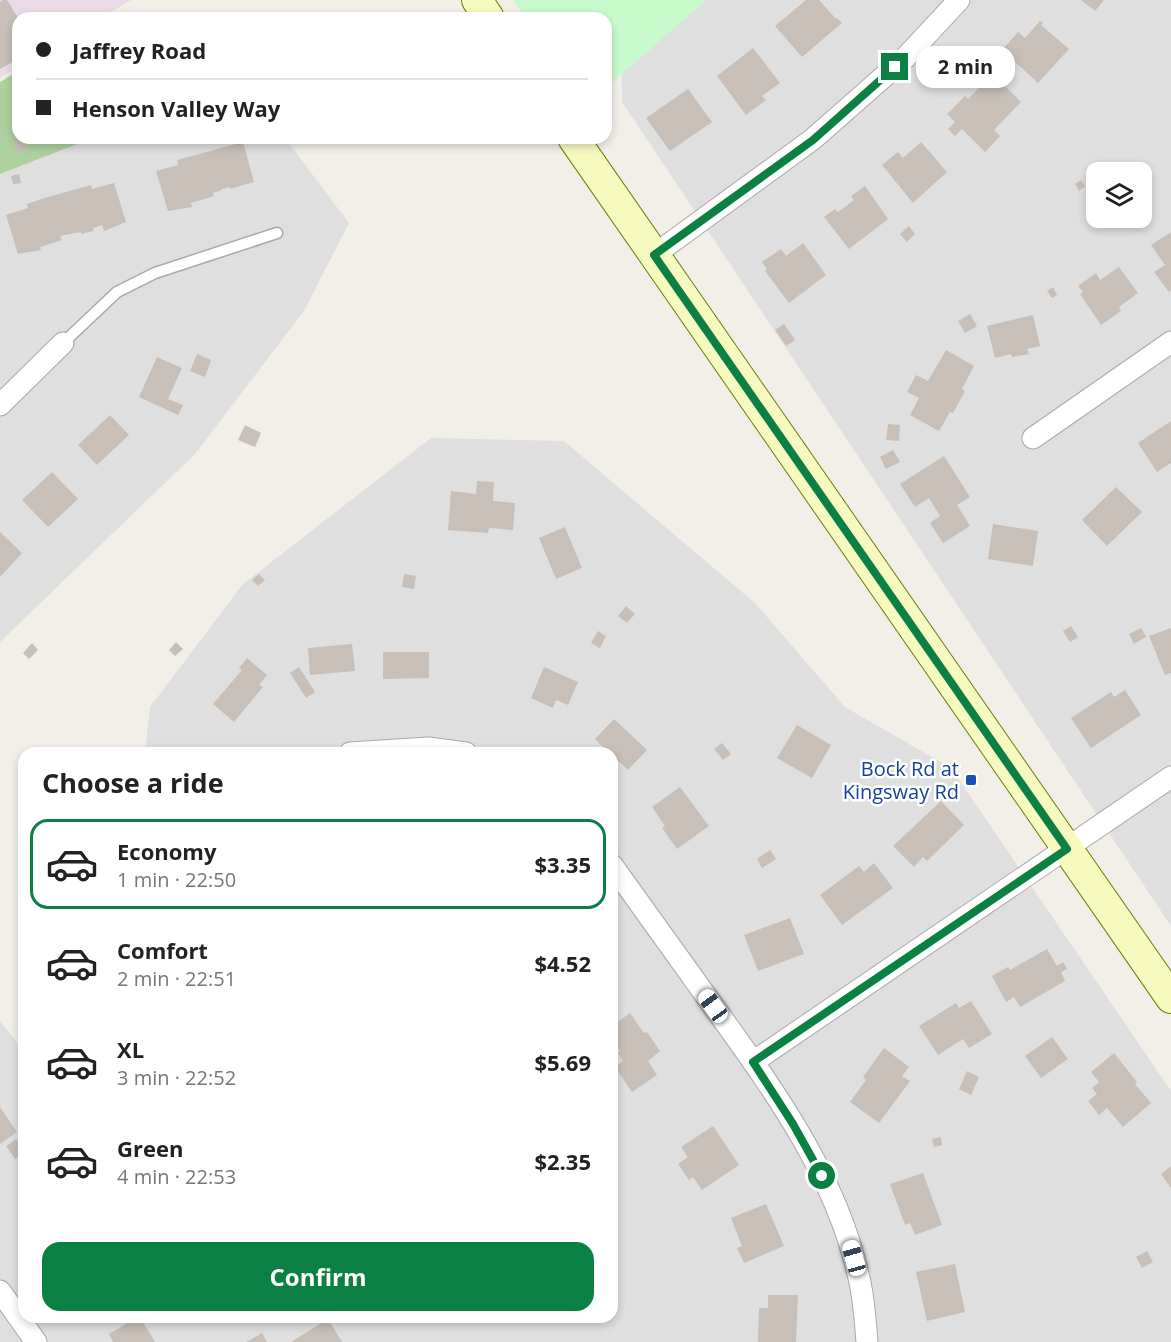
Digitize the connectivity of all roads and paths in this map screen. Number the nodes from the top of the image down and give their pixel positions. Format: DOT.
graph roads {
  1 [pos="958,0"];
  2 [pos="577,144"];
  3 [pos="277,233"];
  4 [pos="654,255"];
  5 [pos="1171,342"];
  6 [pos="63,343"];
  7 [pos="0,405"];
  8 [pos="1034,438"];
  9 [pos="1171,777"];
  10 [pos="1067,849"];
  11 [pos="618,874"];
  12 [pos="1171,998"];
  13 [pos="753,1062"];
  14 [pos="0,1291"];
  15 [pos="18,1316"];
  16 [pos="23,1323"];
  17 [pos="36,1342"];
  18 [pos="867,1342"];
  1 -- 4 [label="street"];
  2 -- 4 [label="main road"];
  3 -- 6 [label="lane"];
  4 -- 10 [label="main road"];
  5 -- 8 [label="street"];
  6 -- 7 [label="street"];
  9 -- 10 [label="street"];
  10 -- 12 [label="main road"];
  10 -- 13 [label="street"];
  11 -- 13 [label="street"];
  13 -- 18 [label="street"];
  14 -- 15 [label="street"];
  16 -- 17 [label="street"];
}
